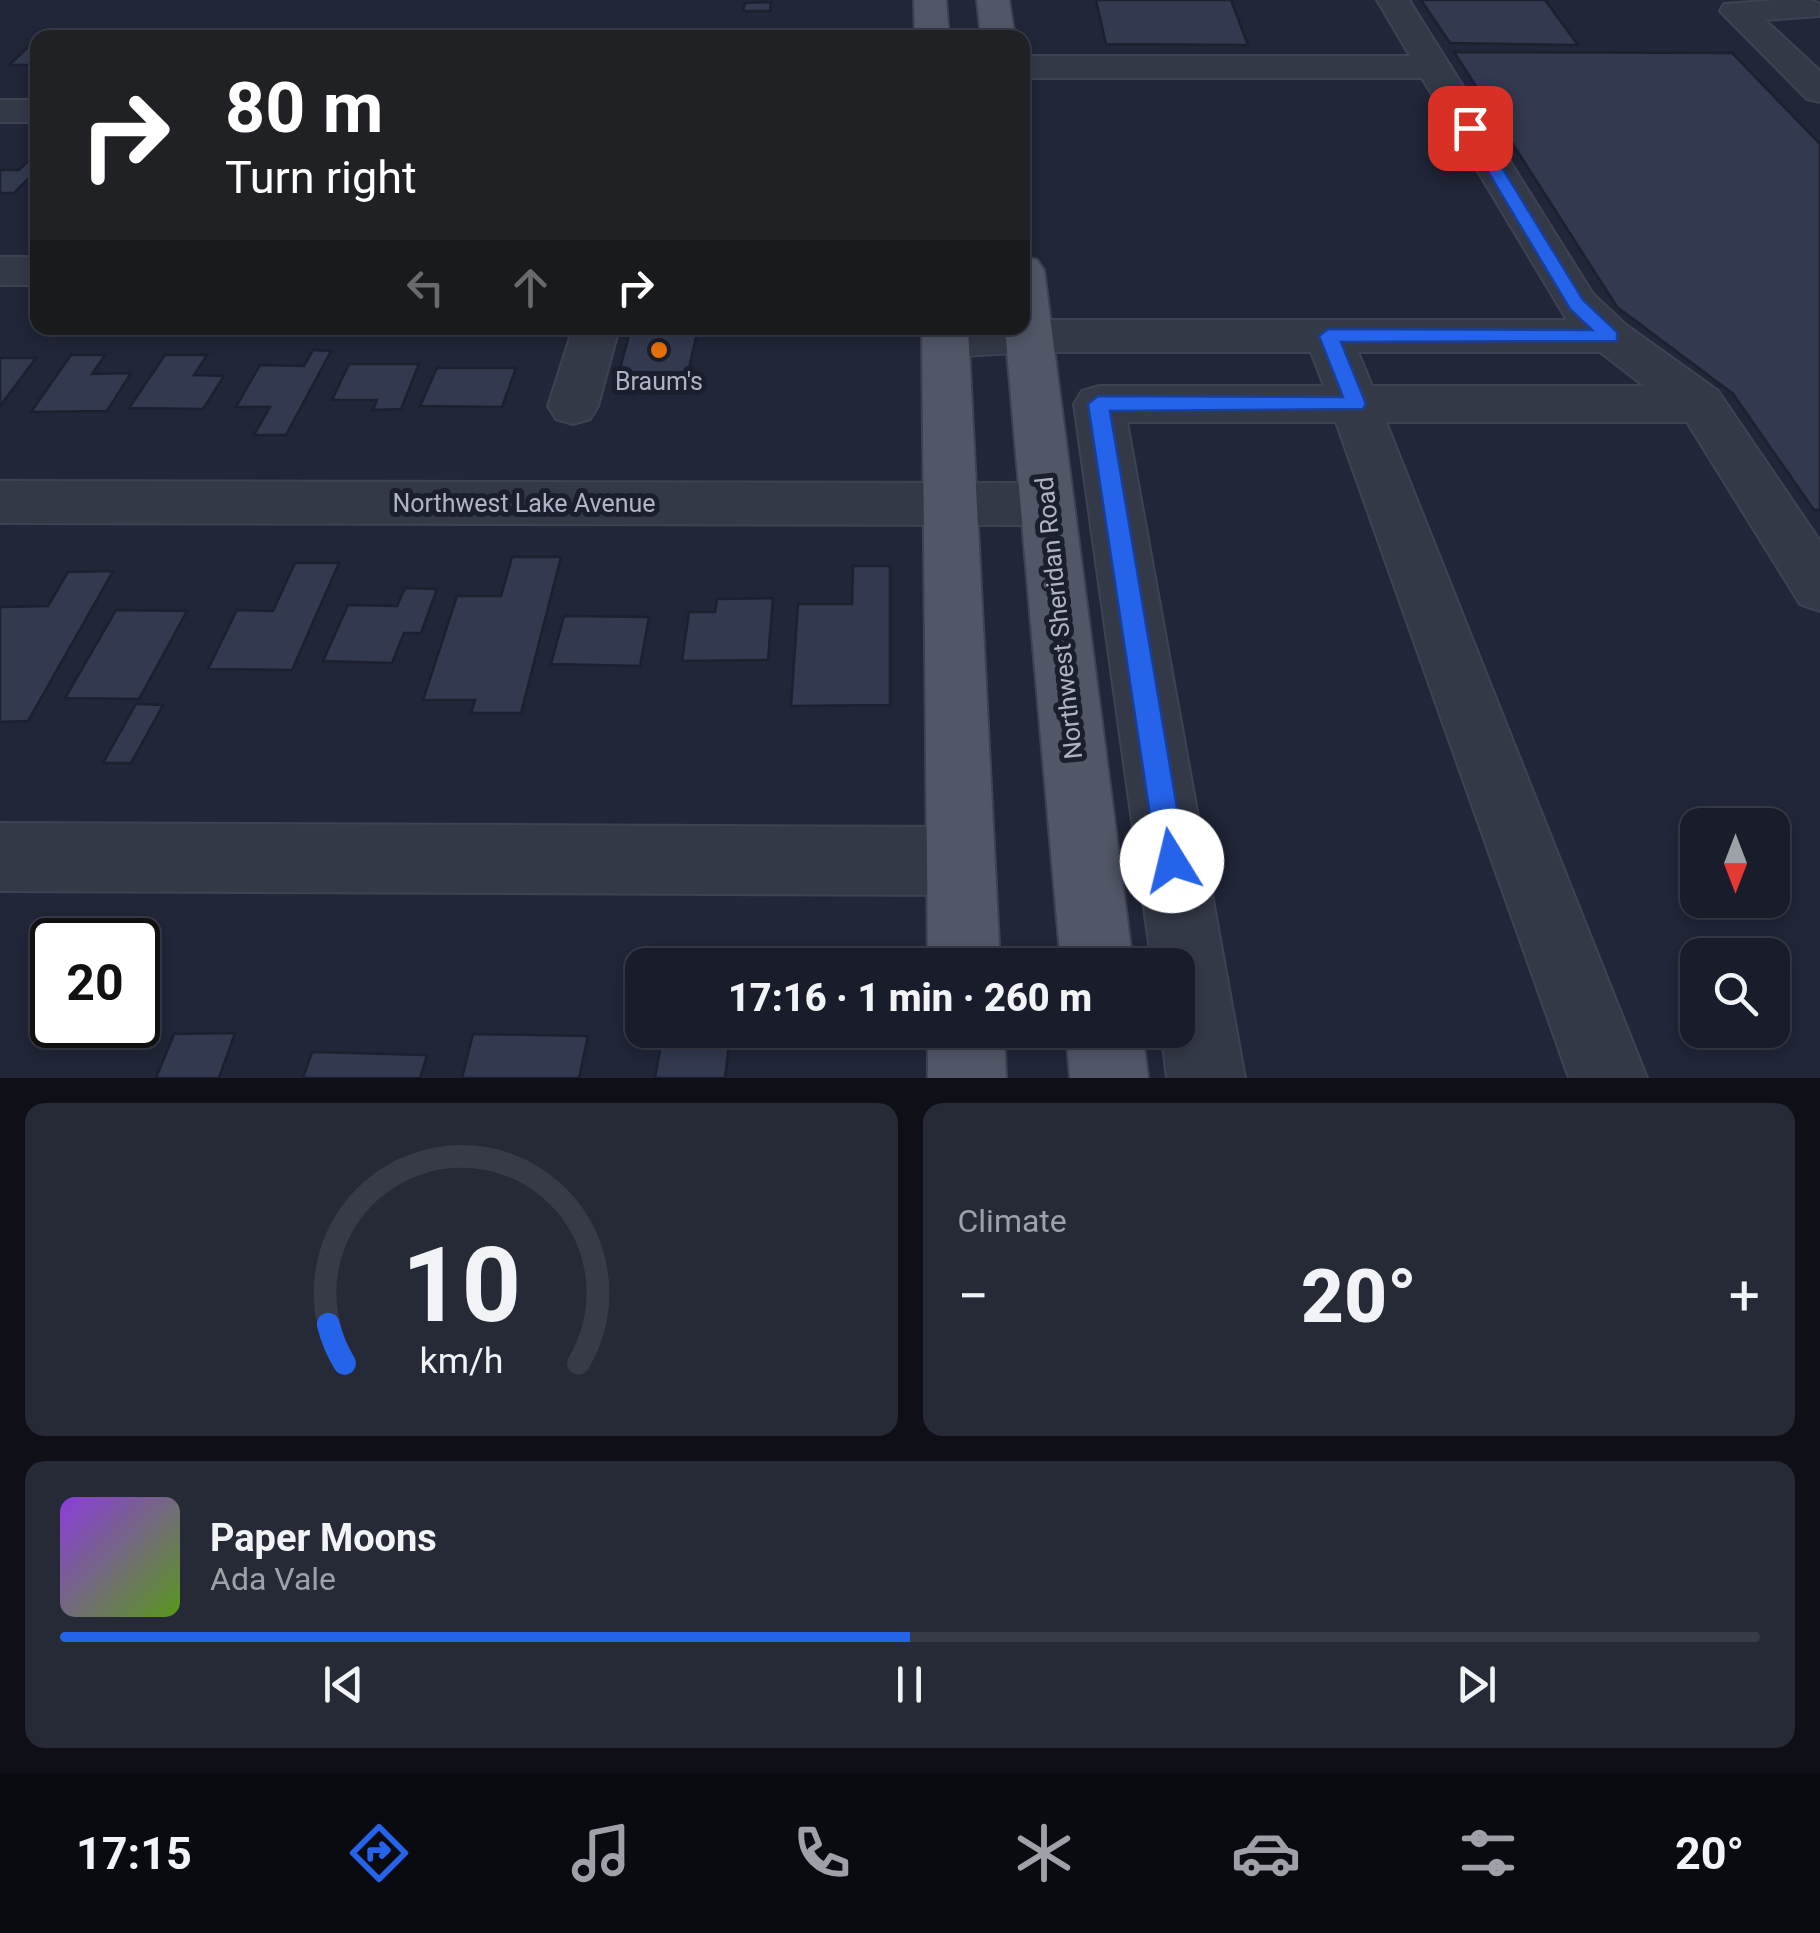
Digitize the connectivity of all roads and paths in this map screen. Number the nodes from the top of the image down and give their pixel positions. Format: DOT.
graph roads {
  1 [pos="930,0"];
  2 [pos="994,0"];
  3 [pos="1392,0"];
  4 [pos="1730,5"];
  5 [pos="1808,10"];
  6 [pos="932,30"];
  7 [pos="997,30"];
  8 [pos="1030,67"];
  9 [pos="1433,67"];
  10 [pos="1820,90"];
  11 [pos="0,111"];
  12 [pos="30,111"];
  13 [pos="0,271"];
  14 [pos="30,271"];
  15 [pos="594,335"];
  16 [pos="946,335"];
  17 [pos="988,335"];
  18 [pos="1030,336"];
  19 [pos="1328,336"];
  20 [pos="1610,336"];
  21 [pos="1356,404"];
  22 [pos="1701,404"];
  23 [pos="573,406"];
  24 [pos="0,502"];
  25 [pos="952,504"];
  26 [pos="1047,504"];
  27 [pos="1820,587"];
  28 [pos="0,856"];
  29 [pos="961,861"];
  30 [pos="964,948"];
  31 [pos="1095,948"];
  32 [pos="966,1048"];
  33 [pos="1106,1048"];
  34 [pos="967,1078"];
  35 [pos="1109,1078"];
  36 [pos="1206,1078"];
  37 [pos="1608,1078"];
  1 -- 6 [label="main road"];
  2 -- 7 [label="main road"];
  3 -- 9 [label="street"];
  4 -- 5 [label="street"];
  4 -- 10 [label="street"];
  8 -- 9 [label="street"];
  9 -- 20 [label="street"];
  11 -- 12 [label="street"];
  13 -- 14 [label="street"];
  15 -- 23 [label="street"];
  16 -- 25 [label="main road"];
  17 -- 18 [label="street"];
  18 -- 19 [label="street"];
  18 -- 26 [label="main road, Northwest Sheridan Road"];
  19 -- 20 [label="street"];
  19 -- 21 [label="street"];
  20 -- 22 [label="street"];
  21 -- 22 [label="street"];
  21 -- 36 [label="street"];
  21 -- 37 [label="street"];
  22 -- 27 [label="street"];
  24 -- 25 [label="street, Northwest Lake Avenue"];
  25 -- 26 [label="street, Northwest Lake Avenue"];
  25 -- 29 [label="main road"];
  26 -- 31 [label="main road, Northwest Sheridan Road"];
  28 -- 29 [label="street"];
  29 -- 30 [label="main road"];
  32 -- 34 [label="main road"];
  33 -- 35 [label="main road"];
}
